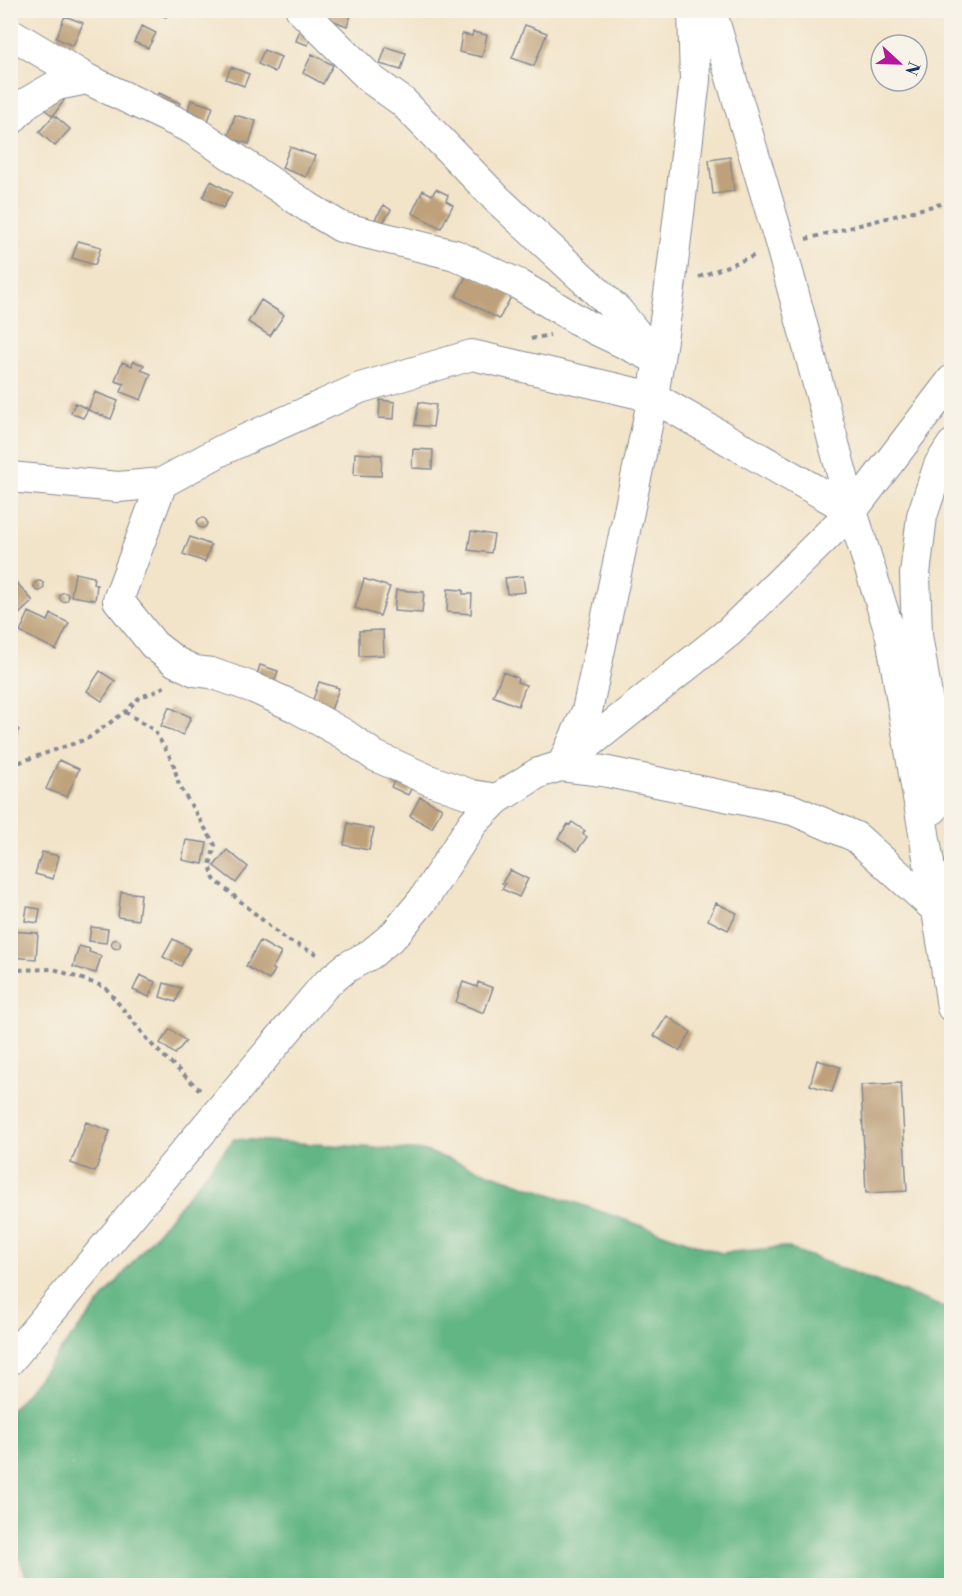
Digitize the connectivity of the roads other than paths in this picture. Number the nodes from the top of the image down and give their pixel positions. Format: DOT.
graph roads {
  1 [pos="301,10"];
  2 [pos="693,10"];
  3 [pos="711,10"];
  4 [pos="10,33"];
  5 [pos="87,80"];
  6 [pos="10,121"];
  7 [pos="659,360"];
  8 [pos="951,380"];
  9 [pos="653,397"];
  10 [pos="951,445"];
  11 [pos="10,477"];
  12 [pos="162,483"];
  13 [pos="852,511"];
  14 [pos="561,766"];
  15 [pos="496,799"];
  16 [pos="930,868"];
  17 [pos="937,910"];
  18 [pos="951,1007"];
  19 [pos="10,1360"];
  1 -- 7 [label="street"];
  2 -- 7 [label="street"];
  3 -- 13 [label="street"];
  4 -- 5 [label="street"];
  5 -- 6 [label="street"];
  5 -- 7 [label="street"];
  7 -- 9 [label="street"];
  8 -- 13 [label="street"];
  9 -- 12 [label="street"];
  9 -- 13 [label="street"];
  9 -- 14 [label="street"];
  10 -- 16 [label="street"];
  11 -- 12 [label="street"];
  12 -- 15 [label="street"];
  13 -- 14 [label="street"];
  13 -- 16 [label="street"];
  14 -- 15 [label="street"];
  14 -- 17 [label="street"];
  15 -- 19 [label="street"];
  16 -- 17 [label="street"];
  17 -- 18 [label="street"];
}
